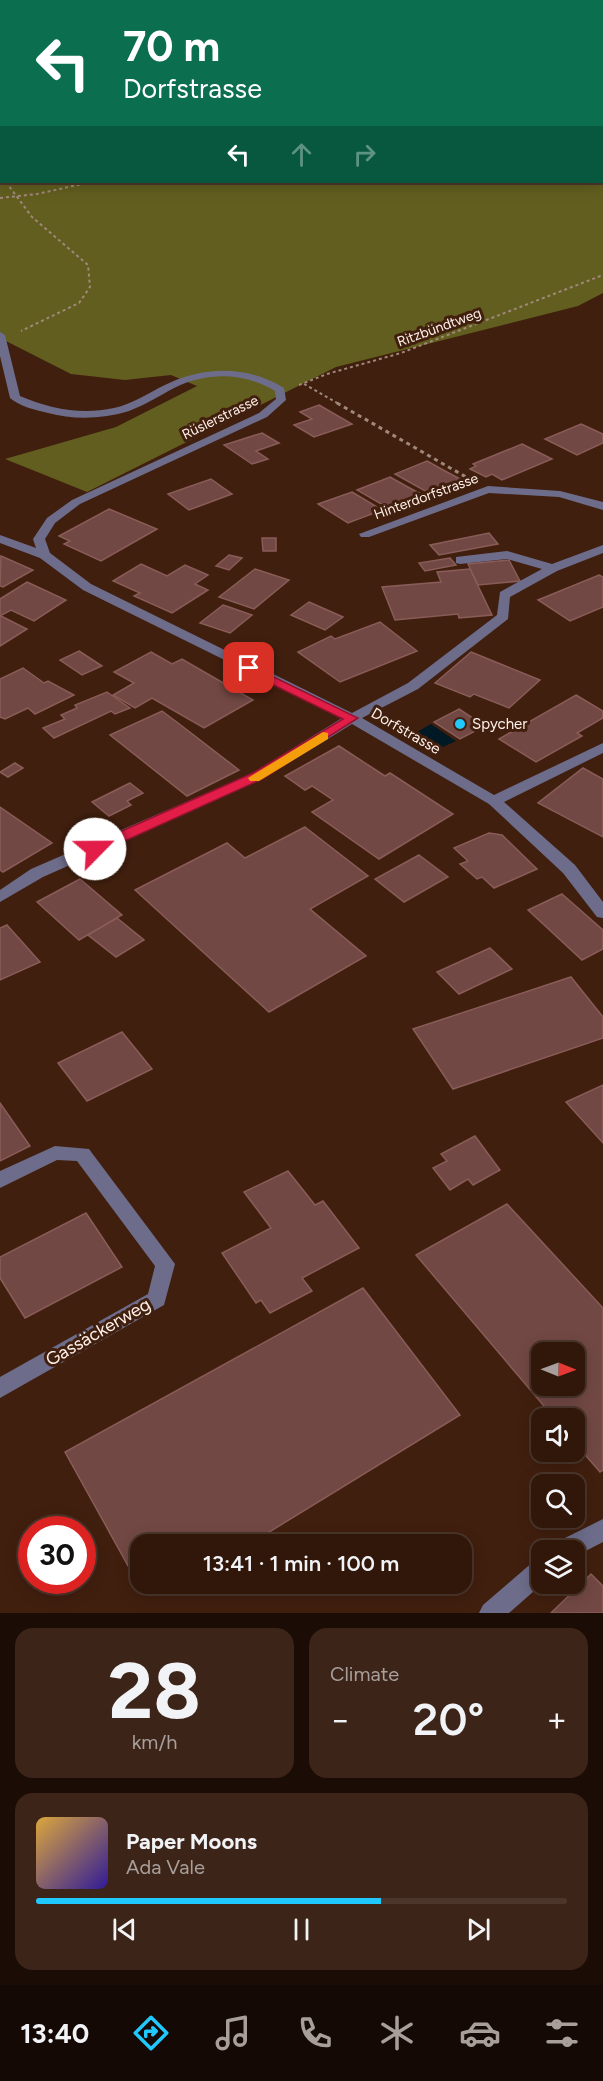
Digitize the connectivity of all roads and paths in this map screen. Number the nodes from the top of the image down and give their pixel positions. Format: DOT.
graph roads {
  1 [pos="7,183"];
  2 [pos="86,183"];
  3 [pos="0,198"];
  4 [pos="15,198"];
  5 [pos="603,275"];
  6 [pos="2,338"];
  7 [pos="303,383"];
  8 [pos="280,390"];
  9 [pos="488,489"];
  10 [pos="603,506"];
  11 [pos="365,534"];
  12 [pos="0,539"];
  13 [pos="603,549"];
  14 [pos="44,555"];
  15 [pos="460,560"];
  16 [pos="553,568"];
  17 [pos="352,718"];
  18 [pos="603,747"];
  19 [pos="494,801"];
  20 [pos="0,897"];
  21 [pos="603,912"];
  22 [pos="0,1180"];
  23 [pos="0,1388"];
  24 [pos="603,1530"];
  25 [pos="584,1540"];
  26 [pos="531,1578"];
  27 [pos="491,1613"];
  1 -- 4 [label="path"];
  2 -- 4 [label="path"];
  3 -- 4 [label="path"];
  4 -- 6 [label="path"];
  5 -- 7 [label="path, Ritzbündtweg"];
  6 -- 8 [label="street, Rüslerstrasse"];
  7 -- 8 [label="path, Ritzbündtweg"];
  7 -- 9 [label="path"];
  8 -- 14 [label="street, Rüslerstrasse"];
  9 -- 10 [label="street, Hinterdorfstrasse"];
  9 -- 11 [label="street, Hinterdorfstrasse"];
  12 -- 14 [label="street, Dorfstrasse"];
  13 -- 16 [label="street"];
  14 -- 17 [label="street, Dorfstrasse"];
  15 -- 16 [label="street"];
  16 -- 17 [label="street"];
  17 -- 19 [label="street, Dorfstrasse"];
  17 -- 20 [label="street"];
  18 -- 19 [label="street"];
  19 -- 21 [label="street, Dorfstrasse"];
  22 -- 23 [label="street, Gassäckerweg"];
  24 -- 25 [label="street"];
  26 -- 27 [label="street"];
}
